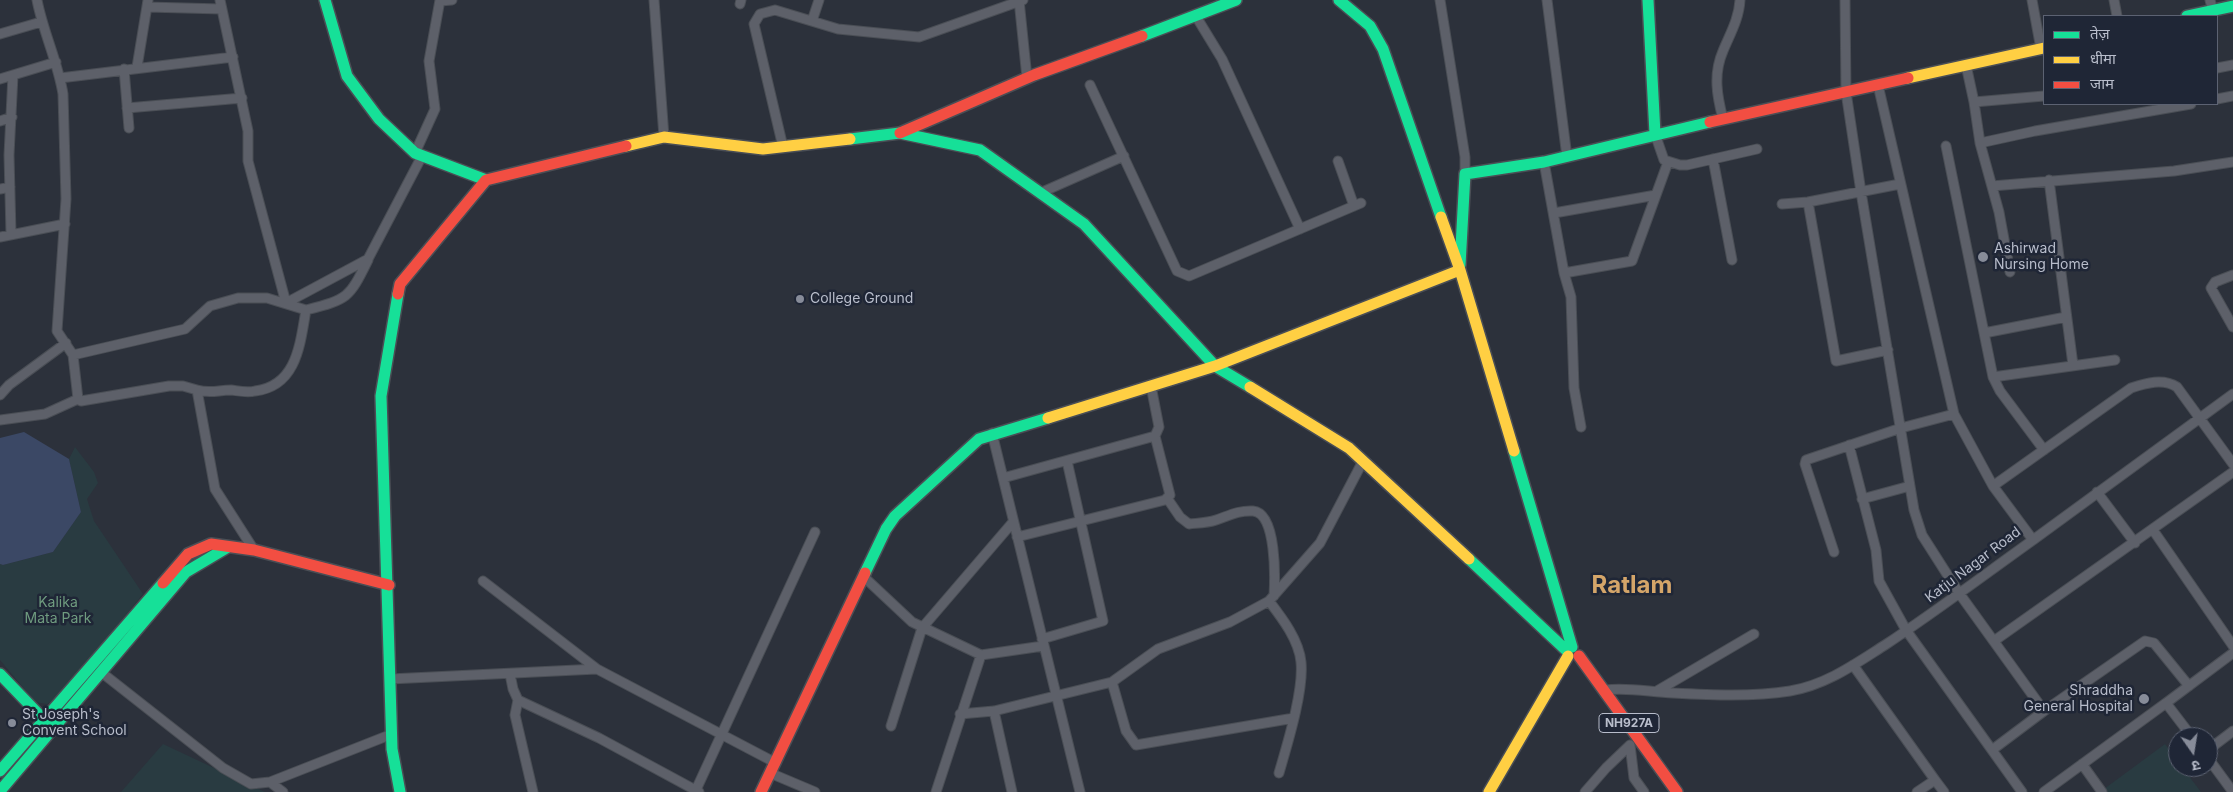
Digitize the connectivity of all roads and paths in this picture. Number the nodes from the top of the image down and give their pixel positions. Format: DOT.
graph roads {
  1 [pos="37,0"];
  2 [pos="325,0"];
  3 [pos="440,0"];
  4 [pos="452,0"];
  5 [pos="654,0"];
  6 [pos="819,0"];
  7 [pos="1020,0"];
  8 [pos="1236,0"];
  9 [pos="1339,0"];
  10 [pos="1440,0"];
  11 [pos="1547,0"];
  12 [pos="1648,0"];
  13 [pos="1740,0"];
  14 [pos="1844,0"];
  15 [pos="2032,0"];
  16 [pos="2114,0"];
  17 [pos="148,4"];
  18 [pos="221,4"];
  19 [pos="2211,5"];
  20 [pos="2233,6"];
  21 [pos="2117,15"];
  22 [pos="2189,15"];
  23 [pos="1197,18"];
  24 [pos="41,22"];
  25 [pos="812,22"];
  26 [pos="0,34"];
  27 [pos="2043,48"];
  28 [pos="233,57"];
  29 [pos="56,62"];
  30 [pos="1966,65"];
  31 [pos="2233,65"];
  32 [pos="137,67"];
  33 [pos="2218,68"];
  34 [pos="124,69"];
  35 [pos="13,75"];
  36 [pos="60,78"];
  37 [pos="1027,78"];
  38 [pos="0,79"];
  39 [pos="1090,85"];
  40 [pos="1878,85"];
  41 [pos="1846,92"];
  42 [pos="2043,96"];
  43 [pos="2233,96"];
  44 [pos="242,98"];
  45 [pos="2218,99"];
  46 [pos="1974,102"];
  47 [pos="2185,105"];
  48 [pos="127,108"];
  49 [pos="12,117"];
  50 [pos="1723,119"];
  51 [pos="0,121"];
  52 [pos="128,128"];
  53 [pos="900,133"];
  54 [pos="1656,134"];
  55 [pos="664,137"];
  56 [pos="1980,144"];
  57 [pos="1946,146"];
  58 [pos="783,147"];
  59 [pos="1757,149"];
  60 [pos="419,154"];
  61 [pos="1124,156"];
  62 [pos="1567,157"];
  63 [pos="1713,159"];
  64 [pos="1338,161"];
  65 [pos="1544,162"];
  66 [pos="1668,162"];
  67 [pos="2233,162"];
  68 [pos="1465,174"];
  69 [pos="486,180"];
  70 [pos="2049,180"];
  71 [pos="1900,184"];
  72 [pos="1992,186"];
  73 [pos="10,187"];
  74 [pos="0,189"];
  75 [pos="1861,192"];
  76 [pos="1040,193"];
  77 [pos="1656,195"];
  78 [pos="1808,202"];
  79 [pos="1782,204"];
  80 [pos="1554,213"];
  81 [pos="65,224"];
  82 [pos="1300,229"];
  83 [pos="11,234"];
  84 [pos="0,237"];
  85 [pos="368,259"];
  86 [pos="1732,260"];
  87 [pos="1460,270"];
  88 [pos="2010,272"];
  89 [pos="1564,273"];
  90 [pos="2233,275"];
  91 [pos="286,303"];
  92 [pos="306,310"];
  93 [pos="2066,317"];
  94 [pos="2233,327"];
  95 [pos="1984,333"];
  96 [pos="66,344"];
  97 [pos="1888,350"];
  98 [pos="74,355"];
  99 [pos="2115,360"];
  100 [pos="2072,365"];
  101 [pos="1214,366"];
  102 [pos="1993,377"];
  103 [pos="1151,386"];
  104 [pos="197,390"];
  105 [pos="2233,394"];
  106 [pos="0,395"];
  107 [pos="78,399"];
  108 [pos="1954,414"];
  109 [pos="2199,418"];
  110 [pos="0,420"];
  111 [pos="1582,427"];
  112 [pos="1901,428"];
  113 [pos="992,433"];
  114 [pos="1155,436"];
  115 [pos="1849,445"];
  116 [pos="2044,450"];
  117 [pos="1067,461"];
  118 [pos="1362,461"];
  119 [pos="2233,464"];
  120 [pos="2233,472"];
  121 [pos="1003,478"];
  122 [pos="1910,486"];
  123 [pos="1993,486"];
  124 [pos="2097,492"];
  125 [pos="1167,498"];
  126 [pos="1862,499"];
  127 [pos="1081,520"];
  128 [pos="1014,522"];
  129 [pos="2153,530"];
  130 [pos="815,532"];
  131 [pos="1017,536"];
  132 [pos="2033,540"];
  133 [pos="2134,543"];
  134 [pos="228,547"];
  135 [pos="254,550"];
  136 [pos="1834,552"];
  137 [pos="864,577"];
  138 [pos="483,581"];
  139 [pos="389,585"];
  140 [pos="1959,593"];
  141 [pos="1271,598"];
  142 [pos="922,628"];
  143 [pos="1906,630"];
  144 [pos="1754,634"];
  145 [pos="1994,641"];
  146 [pos="1042,643"];
  147 [pos="2233,646"];
  148 [pos="2233,654"];
  149 [pos="981,655"];
  150 [pos="1572,655"];
  151 [pos="1853,665"];
  152 [pos="597,670"];
  153 [pos="101,672"];
  154 [pos="0,674"];
  155 [pos="510,674"];
  156 [pos="390,679"];
  157 [pos="1112,682"];
  158 [pos="2188,686"];
  159 [pos="1605,690"];
  160 [pos="1656,691"];
  161 [pos="1056,696"];
  162 [pos="518,700"];
  163 [pos="2166,703"];
  164 [pos="994,710"];
  165 [pos="2044,711"];
  166 [pos="960,714"];
  167 [pos="1294,718"];
  168 [pos="44,720"];
  169 [pos="891,726"];
  170 [pos="2184,727"];
  171 [pos="52,729"];
  172 [pos="2233,731"];
  173 [pos="392,734"];
  174 [pos="721,734"];
  175 [pos="2218,742"];
  176 [pos="1636,743"];
  177 [pos="1992,750"];
  178 [pos="2082,764"];
  179 [pos="773,768"];
  180 [pos="0,771"];
  181 [pos="2218,772"];
  182 [pos="1279,773"];
  183 [pos="1935,780"];
  184 [pos="270,782"];
  185 [pos="0,791"];
  186 [pos="697,791"];
  187 [pos="283,792"];
  188 [pos="400,792"];
  189 [pos="533,792"];
  190 [pos="761,792"];
  191 [pos="815,792"];
  192 [pos="936,792"];
  193 [pos="1012,792"];
  194 [pos="1080,792"];
  195 [pos="1489,792"];
  196 [pos="1496,792"];
  197 [pos="1585,792"];
  198 [pos="1644,792"];
  199 [pos="1664,792"];
  200 [pos="1677,792"];
  201 [pos="1684,792"];
  202 [pos="1917,792"];
  203 [pos="1944,792"];
  204 [pos="2022,792"];
  205 [pos="2044,792"];
  206 [pos="2102,792"];
  207 [pos="2232,792"];
  1 -- 24 [label="street"];
  2 -- 60 [label="main road"];
  3 -- 4 [label="street"];
  3 -- 60 [label="street"];
  5 -- 55 [label="street"];
  6 -- 25 [label="street"];
  7 -- 25 [label="street"];
  7 -- 37 [label="street"];
  8 -- 23 [label="main road"];
  9 -- 87 [label="main road"];
  10 -- 68 [label="street"];
  11 -- 62 [label="street"];
  12 -- 54 [label="main road"];
  13 -- 50 [label="street"];
  14 -- 41 [label="street"];
  15 -- 27 [label="street"];
  16 -- 21 [label="street"];
  17 -- 18 [label="street"];
  17 -- 32 [label="street"];
  18 -- 28 [label="street"];
  19 -- 20 [label="main road"];
  19 -- 22 [label="main road"];
  23 -- 37 [label="main road"];
  23 -- 82 [label="street"];
  24 -- 26 [label="street"];
  24 -- 29 [label="street"];
  25 -- 58 [label="street"];
  27 -- 30 [label="main road"];
  28 -- 32 [label="street"];
  28 -- 44 [label="street"];
  29 -- 35 [label="street"];
  29 -- 36 [label="street"];
  30 -- 40 [label="main road"];
  30 -- 46 [label="street"];
  31 -- 33 [label="street"];
  32 -- 34 [label="street"];
  34 -- 36 [label="street"];
  34 -- 48 [label="street"];
  35 -- 38 [label="street"];
  35 -- 49 [label="street"];
  36 -- 81 [label="street"];
  37 -- 53 [label="main road"];
  39 -- 61 [label="street"];
  40 -- 41 [label="main road"];
  40 -- 71 [label="street, Katju Nagar Road"];
  41 -- 50 [label="main road"];
  41 -- 75 [label="street"];
  42 -- 46 [label="street"];
  43 -- 45 [label="street"];
  44 -- 48 [label="street"];
  44 -- 91 [label="street"];
  46 -- 56 [label="street"];
  47 -- 56 [label="street"];
  48 -- 52 [label="street"];
  49 -- 51 [label="street"];
  49 -- 73 [label="street"];
  50 -- 54 [label="main road"];
  53 -- 58 [label="main road"];
  53 -- 76 [label="main road"];
  54 -- 62 [label="main road"];
  54 -- 66 [label="street"];
  55 -- 58 [label="main road"];
  55 -- 69 [label="main road"];
  56 -- 72 [label="street"];
  57 -- 95 [label="street"];
  59 -- 63 [label="street"];
  60 -- 69 [label="main road"];
  60 -- 85 [label="street"];
  61 -- 76 [label="street"];
  61 -- 82 [label="street"];
  62 -- 65 [label="main road"];
  63 -- 66 [label="street"];
  63 -- 86 [label="street"];
  64 -- 82 [label="street"];
  65 -- 68 [label="main road"];
  65 -- 80 [label="street"];
  66 -- 77 [label="street"];
  67 -- 70 [label="street"];
  68 -- 87 [label="main road"];
  69 -- 139 [label="main road"];
  70 -- 72 [label="street"];
  70 -- 93 [label="street"];
  71 -- 75 [label="street"];
  71 -- 108 [label="street, Katju Nagar Road"];
  72 -- 88 [label="street"];
  73 -- 74 [label="street"];
  73 -- 83 [label="street"];
  75 -- 78 [label="street"];
  75 -- 97 [label="street"];
  76 -- 101 [label="main road"];
  77 -- 80 [label="street"];
  77 -- 89 [label="street"];
  78 -- 79 [label="street"];
  78 -- 97 [label="street"];
  80 -- 89 [label="street"];
  81 -- 83 [label="street"];
  81 -- 96 [label="street"];
  83 -- 84 [label="street"];
  85 -- 91 [label="street"];
  85 -- 92 [label="street"];
  87 -- 101 [label="main road"];
  87 -- 150 [label="main road"];
  89 -- 111 [label="street"];
  90 -- 94 [label="street"];
  91 -- 92 [label="street"];
  91 -- 98 [label="street"];
  92 -- 104 [label="street"];
  93 -- 95 [label="street"];
  93 -- 100 [label="street"];
  95 -- 102 [label="street"];
  96 -- 98 [label="street"];
  96 -- 106 [label="street"];
  97 -- 112 [label="street"];
  98 -- 107 [label="street"];
  99 -- 100 [label="street"];
  100 -- 102 [label="street"];
  101 -- 103 [label="main road"];
  101 -- 118 [label="main road"];
  102 -- 116 [label="street"];
  103 -- 113 [label="main road"];
  103 -- 114 [label="street"];
  104 -- 107 [label="street"];
  104 -- 135 [label="street"];
  105 -- 109 [label="street"];
  107 -- 110 [label="street"];
  108 -- 112 [label="street"];
  108 -- 123 [label="street, Katju Nagar Road"];
  109 -- 116 [label="street"];
  109 -- 119 [label="street"];
  109 -- 124 [label="street"];
  112 -- 115 [label="street"];
  112 -- 122 [label="street"];
  113 -- 121 [label="street"];
  113 -- 137 [label="main road"];
  114 -- 117 [label="street"];
  114 -- 125 [label="street"];
  115 -- 126 [label="street"];
  115 -- 136 [label="street"];
  116 -- 123 [label="street"];
  117 -- 121 [label="street"];
  117 -- 127 [label="street"];
  118 -- 141 [label="street"];
  118 -- 150 [label="main road"];
  120 -- 129 [label="street"];
  121 -- 128 [label="street"];
  122 -- 126 [label="street"];
  122 -- 140 [label="street"];
  123 -- 132 [label="street, Katju Nagar Road"];
  124 -- 132 [label="street"];
  124 -- 133 [label="street"];
  125 -- 127 [label="street"];
  125 -- 141 [label="street"];
  126 -- 143 [label="street"];
  127 -- 131 [label="street"];
  127 -- 146 [label="street"];
  128 -- 131 [label="street"];
  128 -- 142 [label="street"];
  129 -- 133 [label="street"];
  129 -- 147 [label="street"];
  130 -- 174 [label="street"];
  131 -- 146 [label="street"];
  132 -- 140 [label="street, Katju Nagar Road"];
  133 -- 145 [label="street"];
  134 -- 135 [label="main road"];
  134 -- 153 [label="main road"];
  134 -- 168 [label="main road"];
  135 -- 139 [label="main road"];
  137 -- 142 [label="street"];
  137 -- 179 [label="main road"];
  138 -- 152 [label="street"];
  139 -- 156 [label="main road"];
  140 -- 143 [label="street, Katju Nagar Road"];
  140 -- 145 [label="street"];
  141 -- 157 [label="street"];
  141 -- 167 [label="street"];
  142 -- 149 [label="street"];
  142 -- 169 [label="street"];
  143 -- 151 [label="street, Katju Nagar Road"];
  143 -- 177 [label="street"];
  144 -- 160 [label="street"];
  145 -- 165 [label="street"];
  146 -- 149 [label="street"];
  146 -- 161 [label="street"];
  148 -- 158 [label="street"];
  149 -- 166 [label="street"];
  150 -- 159 [label="main road, NH927A"];
  150 -- 176 [label="main road, NH927A"];
  150 -- 195 [label="main road"];
  150 -- 196 [label="main road"];
  151 -- 160 [label="street, Katju Nagar Road"];
  151 -- 183 [label="street"];
  152 -- 155 [label="street"];
  152 -- 174 [label="street"];
  153 -- 171 [label="main road"];
  153 -- 184 [label="street"];
  154 -- 168 [label="main road"];
  155 -- 156 [label="street"];
  155 -- 162 [label="street"];
  156 -- 173 [label="main road"];
  157 -- 161 [label="street"];
  157 -- 167 [label="street"];
  158 -- 163 [label="street"];
  158 -- 165 [label="street"];
  159 -- 160 [label="street, Katju Nagar Road"];
  159 -- 176 [label="main road, NH927A"];
  161 -- 164 [label="street"];
  161 -- 194 [label="street"];
  162 -- 186 [label="street"];
  162 -- 189 [label="street"];
  163 -- 170 [label="street"];
  163 -- 178 [label="street"];
  164 -- 166 [label="street"];
  164 -- 193 [label="street"];
  165 -- 177 [label="street"];
  166 -- 192 [label="street"];
  167 -- 182 [label="street"];
  168 -- 171 [label="main road"];
  168 -- 180 [label="main road"];
  171 -- 185 [label="main road"];
  172 -- 175 [label="street"];
  173 -- 184 [label="street"];
  173 -- 188 [label="main road"];
  174 -- 179 [label="street"];
  174 -- 186 [label="street"];
  176 -- 197 [label="street"];
  176 -- 198 [label="street"];
  176 -- 199 [label="main road, NH927A"];
  176 -- 200 [label="main road, NH927A"];
  176 -- 201 [label="street"];
  177 -- 204 [label="street"];
  178 -- 205 [label="street"];
  178 -- 206 [label="street"];
  179 -- 190 [label="main road"];
  179 -- 191 [label="street"];
  181 -- 207 [label="street"];
  183 -- 202 [label="street"];
  183 -- 203 [label="street"];
  184 -- 187 [label="street"];
}
